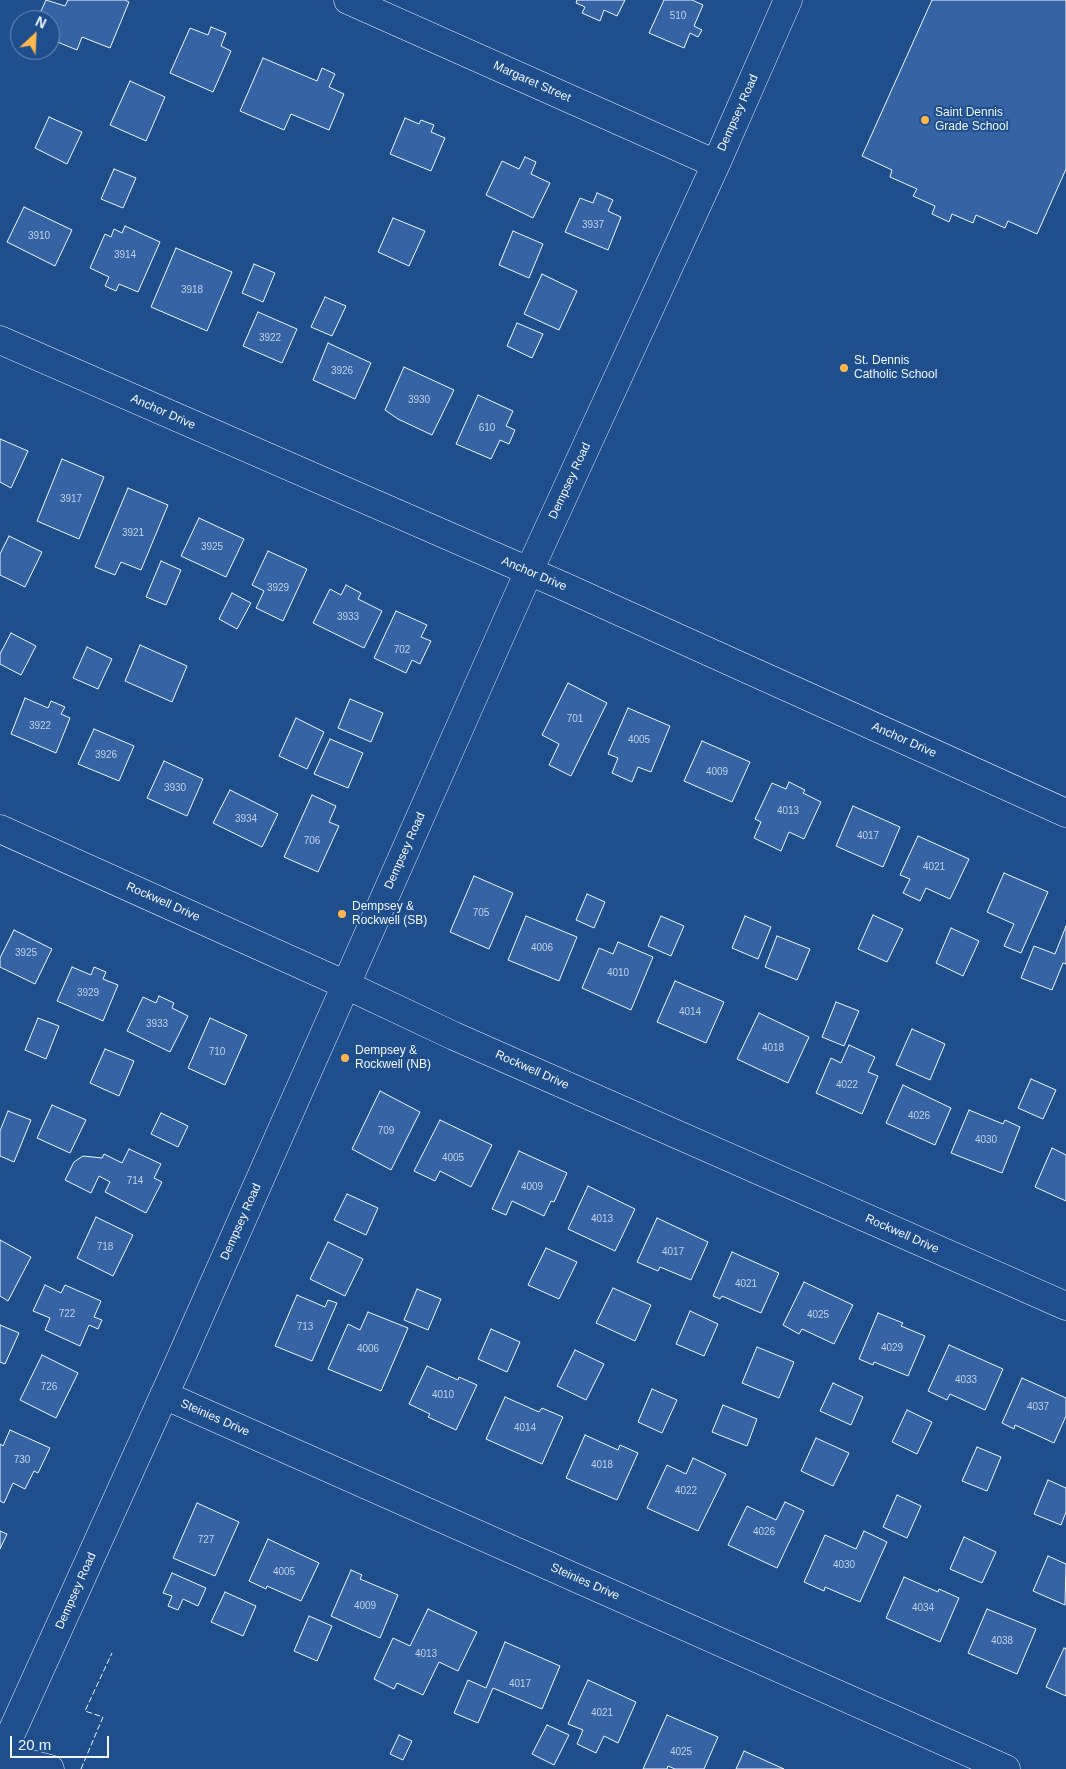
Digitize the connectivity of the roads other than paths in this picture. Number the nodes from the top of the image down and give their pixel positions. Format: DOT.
graph roads {
  1 [pos="348,0"];
  2 [pos="788,0"];
  3 [pos="716,164"];
  4 [pos="0,340"];
  5 [pos="529,571"];
  6 [pos="1066,813"];
  7 [pos="0,829"];
  8 [pos="346,985"];
  9 [pos="1066,1306"];
  10 [pos="164,1395"];
  11 [pos="6,1761"];
  12 [pos="50,1769"];
  13 [pos="1006,1769"];
  1 -- 3 [label="street, Margaret Street"];
  2 -- 3 [label="street, Dempsey Road"];
  3 -- 5 [label="street, Dempsey Road"];
  4 -- 5 [label="street, Anchor Drive"];
  5 -- 6 [label="street, Anchor Drive"];
  5 -- 8 [label="street, Dempsey Road"];
  7 -- 8 [label="street, Rockwell Drive"];
  8 -- 9 [label="street, Rockwell Drive"];
  8 -- 10 [label="street, Dempsey Road"];
  10 -- 11 [label="street, Dempsey Road"];
  10 -- 13 [label="street, Steinies Drive"];
  11 -- 12 [label="street"];
}
